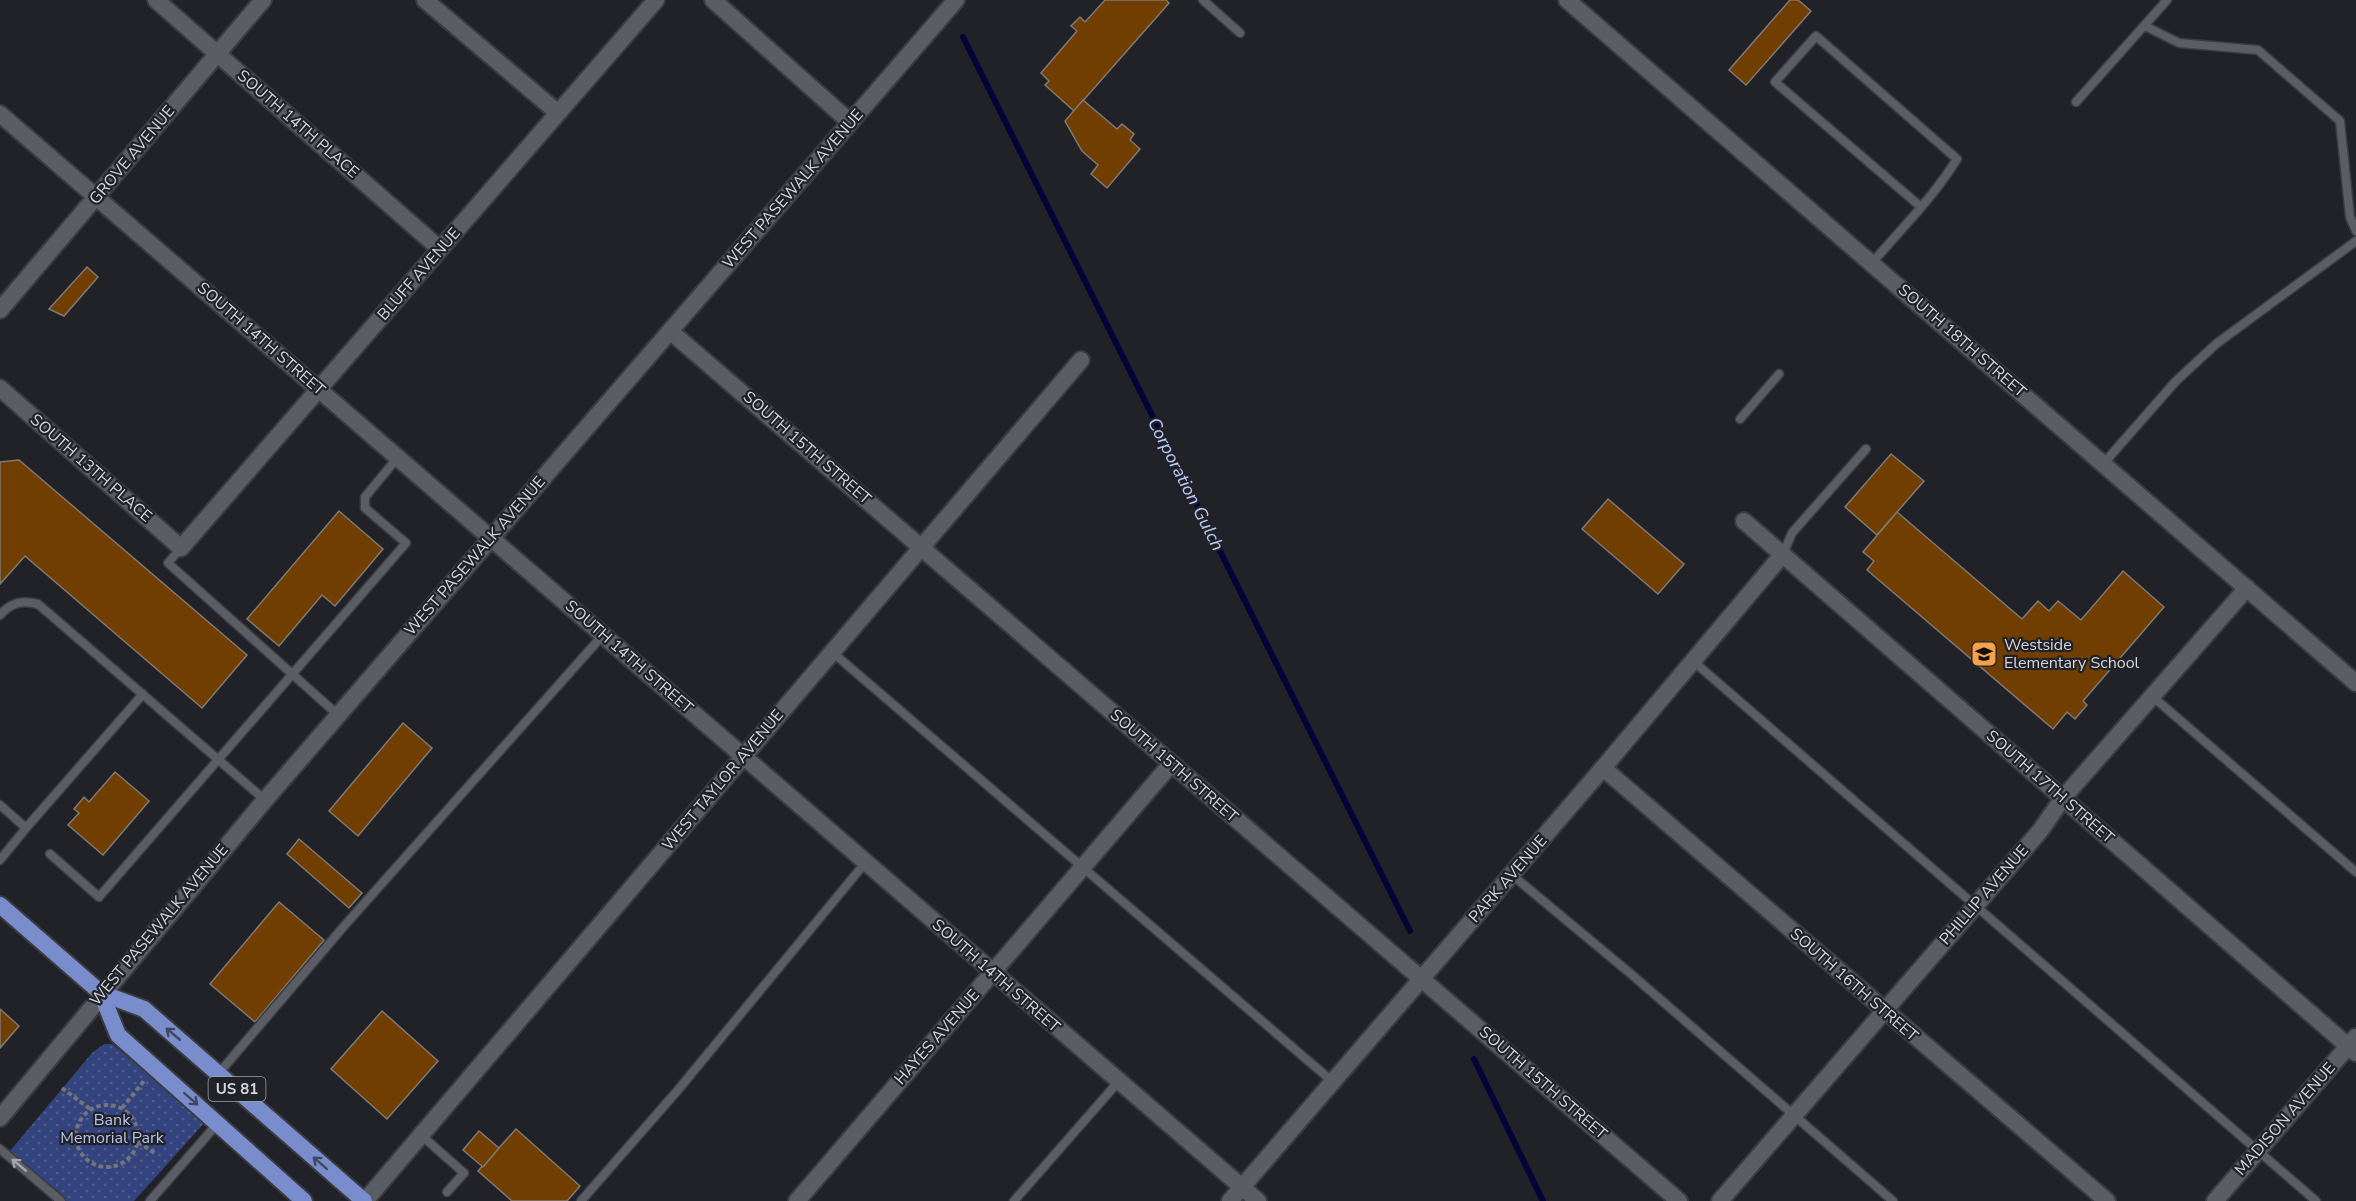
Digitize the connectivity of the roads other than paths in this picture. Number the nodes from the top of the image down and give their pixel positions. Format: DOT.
graph roads {
  1 [pos="156,0"];
  2 [pos="263,0"];
  3 [pos="425,0"];
  4 [pos="656,0"];
  5 [pos="713,0"];
  6 [pos="956,0"];
  7 [pos="1203,0"];
  8 [pos="1567,0"];
  9 [pos="2167,0"];
  10 [pos="2145,26"];
  11 [pos="1240,33"];
  12 [pos="218,54"];
  13 [pos="2076,102"];
  14 [pos="557,112"];
  15 [pos="0,114"];
  16 [pos="850,122"];
  17 [pos="96,197"];
  18 [pos="1921,207"];
  19 [pos="2356,231"];
  20 [pos="2356,241"];
  21 [pos="440,249"];
  22 [pos="1871,264"];
  23 [pos="0,310"];
  24 [pos="670,330"];
  25 [pos="1081,360"];
  26 [pos="1779,374"];
  27 [pos="0,388"];
  28 [pos="319,388"];
  29 [pos="1740,419"];
  30 [pos="1866,449"];
  31 [pos="398,457"];
  32 [pos="2104,463"];
  33 [pos="1744,521"];
  34 [pos="491,537"];
  35 [pos="922,547"];
  36 [pos="181,548"];
  37 [pos="1783,554"];
  38 [pos="2247,588"];
  39 [pos="0,615"];
  40 [pos="603,635"];
  41 [pos="832,651"];
  42 [pos="1693,661"];
  43 [pos="291,674"];
  44 [pos="2355,679"];
  45 [pos="143,694"];
  46 [pos="2151,695"];
  47 [pos="338,715"];
  48 [pos="742,756"];
  49 [pos="218,759"];
  50 [pos="1171,764"];
  51 [pos="1603,768"];
  52 [pos="2063,798"];
  53 [pos="265,800"];
  54 [pos="0,805"];
  55 [pos="26,828"];
  56 [pos="50,854"];
  57 [pos="0,860"];
  58 [pos="865,863"];
  59 [pos="1082,868"];
  60 [pos="2356,872"];
  61 [pos="1512,875"];
  62 [pos="0,905"];
  63 [pos="1975,905"];
  64 [pos="992,973"];
  65 [pos="1423,979"];
  66 [pos="101,993"];
  67 [pos="1883,1011"];
  68 [pos="2353,1045"];
  69 [pos="219,1073"];
  70 [pos="1119,1081"];
  71 [pos="1333,1082"];
  72 [pos="1794,1115"];
  73 [pos="0,1118"];
  74 [pos="218,1123"];
  75 [pos="421,1135"];
  76 [pos="0,1149"];
  77 [pos="2258,1151"];
  78 [pos="1240,1186"];
  79 [pos="447,1192"];
  80 [pos="61,1201"];
  81 [pos="150,1201"];
  82 [pos="304,1201"];
  83 [pos="364,1201"];
  84 [pos="581,1201"];
  85 [pos="796,1201"];
  86 [pos="1014,1201"];
  87 [pos="1230,1201"];
  88 [pos="1258,1201"];
  89 [pos="1678,1201"];
  90 [pos="1720,1201"];
  91 [pos="1893,1201"];
  92 [pos="2107,1201"];
  93 [pos="2215,1201"];
  94 [pos="2316,1201"];
  1 -- 12 [label="street, SOUTH 14TH PLACE"];
  2 -- 12 [label="street, GROVE AVENUE"];
  3 -- 14 [label="street"];
  4 -- 14 [label="street, BLUFF AVENUE"];
  5 -- 16 [label="street"];
  6 -- 16 [label="street, WEST PASEWALK AVENUE"];
  7 -- 11 [label="lane"];
  8 -- 22 [label="street, SOUTH 18TH STREET"];
  9 -- 10 [label="lane"];
  10 -- 13 [label="lane"];
  10 -- 19 [label="lane"];
  12 -- 17 [label="street, GROVE AVENUE"];
  12 -- 21 [label="street, SOUTH 14TH PLACE"];
  14 -- 21 [label="street, BLUFF AVENUE"];
  15 -- 17 [label="street, SOUTH 14TH STREET"];
  16 -- 24 [label="street, WEST PASEWALK AVENUE"];
  17 -- 23 [label="street, GROVE AVENUE"];
  17 -- 28 [label="street, SOUTH 14TH STREET"];
  18 -- 18 [label="lane"];
  18 -- 22 [label="lane"];
  20 -- 32 [label="lane"];
  21 -- 28 [label="street, BLUFF AVENUE"];
  22 -- 32 [label="street, SOUTH 18TH STREET"];
  24 -- 34 [label="street, WEST PASEWALK AVENUE"];
  24 -- 35 [label="street, SOUTH 15TH STREET"];
  25 -- 35 [label="street, WEST TAYLOR AVENUE"];
  26 -- 29 [label="lane"];
  27 -- 36 [label="street, SOUTH 13TH PLACE"];
  28 -- 31 [label="street, SOUTH 14TH STREET"];
  28 -- 36 [label="street, BLUFF AVENUE"];
  30 -- 37 [label="lane"];
  31 -- 34 [label="street, SOUTH 14TH STREET"];
  31 -- 43 [label="lane"];
  32 -- 38 [label="street, SOUTH 18TH STREET"];
  33 -- 37 [label="street, SOUTH 17TH STREET"];
  34 -- 40 [label="street, SOUTH 14TH STREET"];
  34 -- 47 [label="street, WEST PASEWALK AVENUE"];
  35 -- 41 [label="street, WEST TAYLOR AVENUE"];
  35 -- 50 [label="street, SOUTH 15TH STREET"];
  36 -- 43 [label="lane"];
  37 -- 42 [label="street, PARK AVENUE"];
  37 -- 52 [label="street, SOUTH 17TH STREET"];
  38 -- 44 [label="street, SOUTH 18TH STREET"];
  38 -- 46 [label="street, PHILLIP AVENUE"];
  39 -- 45 [label="lane"];
  40 -- 48 [label="street, SOUTH 14TH STREET"];
  40 -- 69 [label="lane"];
  41 -- 48 [label="street, WEST TAYLOR AVENUE"];
  41 -- 59 [label="lane"];
  42 -- 51 [label="street, PARK AVENUE"];
  42 -- 63 [label="lane"];
  43 -- 47 [label="lane"];
  43 -- 49 [label="lane"];
  45 -- 49 [label="lane"];
  45 -- 55 [label="lane"];
  46 -- 52 [label="street, PHILLIP AVENUE"];
  46 -- 60 [label="lane"];
  47 -- 53 [label="street, WEST PASEWALK AVENUE"];
  48 -- 58 [label="street, SOUTH 14TH STREET"];
  48 -- 75 [label="street, WEST TAYLOR AVENUE"];
  49 -- 53 [label="lane"];
  49 -- 56 [label="lane"];
  50 -- 59 [label="street, HAYES AVENUE"];
  50 -- 65 [label="street, SOUTH 15TH STREET"];
  51 -- 61 [label="street, PARK AVENUE"];
  51 -- 67 [label="street, SOUTH 16TH STREET"];
  52 -- 63 [label="street, PHILLIP AVENUE"];
  52 -- 68 [label="street, SOUTH 17TH STREET"];
  53 -- 66 [label="street, WEST PASEWALK AVENUE"];
  54 -- 55 [label="lane"];
  55 -- 57 [label="lane"];
  58 -- 64 [label="street, SOUTH 14TH STREET"];
  58 -- 84 [label="lane"];
  59 -- 64 [label="street, HAYES AVENUE"];
  59 -- 71 [label="lane"];
  61 -- 65 [label="street, PARK AVENUE"];
  61 -- 72 [label="lane"];
  62 -- 66 [label="highway, US 81"];
  63 -- 67 [label="street, PHILLIP AVENUE"];
  63 -- 77 [label="lane"];
  64 -- 70 [label="street, SOUTH 14TH STREET"];
  64 -- 85 [label="street, HAYES AVENUE"];
  65 -- 71 [label="street, PARK AVENUE"];
  65 -- 89 [label="street, SOUTH 15TH STREET"];
  69 -- 66 [label="highway, US 81, one-way"];
  66 -- 73 [label="street, WEST PASEWALK AVENUE"];
  66 -- 74 [label="highway, US 81, one-way"];
  67 -- 72 [label="street, PHILLIP AVENUE"];
  67 -- 92 [label="street, SOUTH 16TH STREET"];
  68 -- 77 [label="street, MADISON AVENUE"];
  83 -- 69 [label="highway, US 81, one-way"];
  70 -- 78 [label="street, SOUTH 14TH STREET"];
  70 -- 86 [label="lane"];
  71 -- 78 [label="street, PARK AVENUE"];
  72 -- 90 [label="street, PHILLIP AVENUE"];
  72 -- 91 [label="lane"];
  74 -- 81 [label="lane"];
  74 -- 82 [label="highway, US 81"];
  75 -- 79 [label="lane"];
  75 -- 83 [label="street, WEST TAYLOR AVENUE"];
  80 -- 76 [label="lane, one-way"];
  77 -- 93 [label="street, MADISON AVENUE"];
  77 -- 94 [label="lane"];
  78 -- 87 [label="street, PARK AVENUE"];
  78 -- 88 [label="street, SOUTH 14TH STREET"];
}
